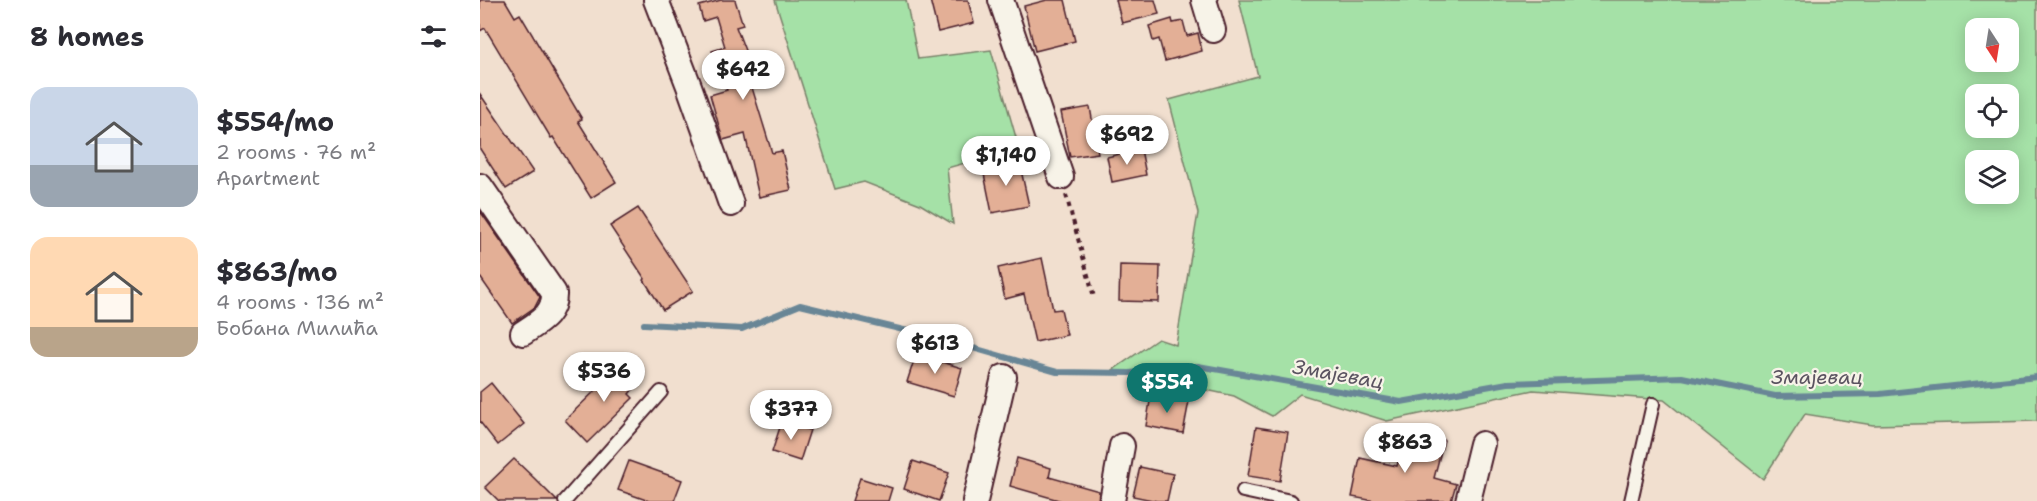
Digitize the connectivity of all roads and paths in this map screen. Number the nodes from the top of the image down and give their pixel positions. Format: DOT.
graph roads {
  1 [pos="656,0"];
  2 [pos="1001,0"];
  3 [pos="1204,0"];
  4 [pos="1213,30"];
  5 [pos="1061,177"];
  6 [pos="480,186"];
  7 [pos="731,204"];
  8 [pos="1095,297"];
  9 [pos="523,333"];
  10 [pos="1004,377"];
  11 [pos="661,392"];
  12 [pos="1653,404"];
  13 [pos="1482,444"];
  14 [pos="1122,446"];
  15 [pos="1243,491"];
  16 [pos="565,501"];
  17 [pos="975,501"];
  18 [pos="1112,501"];
  19 [pos="1291,501"];
  20 [pos="1468,501"];
  21 [pos="1631,501"];
  1 -- 7 [label="street"];
  2 -- 5 [label="street"];
  3 -- 4 [label="street"];
  5 -- 8 [label="path"];
  6 -- 9 [label="street"];
  10 -- 17 [label="street"];
  11 -- 16 [label="lane"];
  12 -- 21 [label="lane"];
  13 -- 20 [label="street"];
  14 -- 18 [label="street"];
  15 -- 19 [label="lane"];
}
